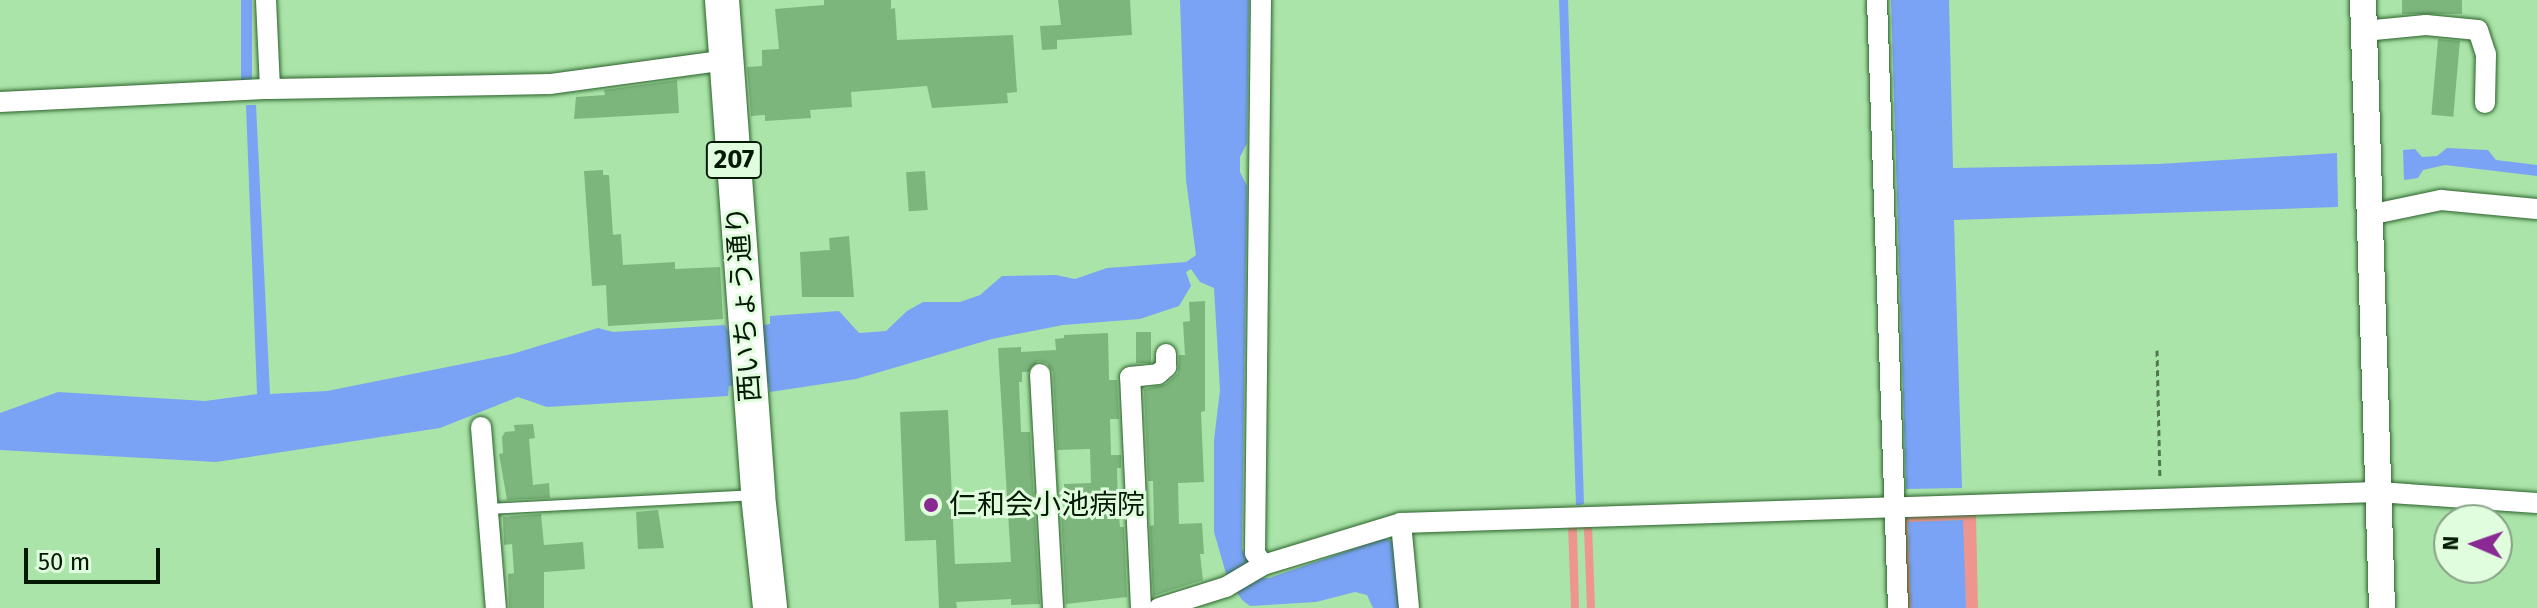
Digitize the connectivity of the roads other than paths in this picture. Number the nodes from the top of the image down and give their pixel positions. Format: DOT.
graph roads {
  1 [pos="266,0"];
  2 [pos="722,0"];
  3 [pos="1261,0"];
  4 [pos="1877,0"];
  5 [pos="2363,0"];
  6 [pos="2364,31"];
  7 [pos="727,60"];
  8 [pos="270,89"];
  9 [pos="0,102"];
  10 [pos="2485,103"];
  11 [pos="2537,209"];
  12 [pos="2369,215"];
  13 [pos="1166,354"];
  14 [pos="1040,374"];
  15 [pos="481,427"];
  16 [pos="2378,492"];
  17 [pos="758,495"];
  18 [pos="2537,503"];
  19 [pos="1894,507"];
  20 [pos="488,509"];
  21 [pos="1401,523"];
  22 [pos="1263,565"];
  23 [pos="496,608"];
  24 [pos="770,608"];
  25 [pos="1053,608"];
  26 [pos="1141,608"];
  27 [pos="1159,608"];
  28 [pos="1166,608"];
  29 [pos="1409,608"];
  30 [pos="1898,608"];
  31 [pos="2382,608"];
  1 -- 8 [label="street"];
  2 -- 7 [label="highway, 西いちょう通り / 207"];
  3 -- 22 [label="street"];
  4 -- 19 [label="street"];
  5 -- 6 [label="street"];
  6 -- 10 [label="street"];
  6 -- 12 [label="street"];
  7 -- 8 [label="street"];
  7 -- 17 [label="highway, 西いちょう通り / 207"];
  8 -- 9 [label="street"];
  11 -- 12 [label="street"];
  12 -- 16 [label="street"];
  13 -- 26 [label="street"];
  14 -- 25 [label="street"];
  15 -- 20 [label="street"];
  16 -- 18 [label="street"];
  16 -- 19 [label="street"];
  16 -- 31 [label="street"];
  17 -- 20 [label="lane"];
  17 -- 24 [label="highway, 西いちょう通り / 207"];
  19 -- 21 [label="street"];
  19 -- 30 [label="street"];
  20 -- 23 [label="street"];
  21 -- 22 [label="street"];
  21 -- 29 [label="street"];
  22 -- 28 [label="street"];
  27 -- 28 [label="street"];
}
